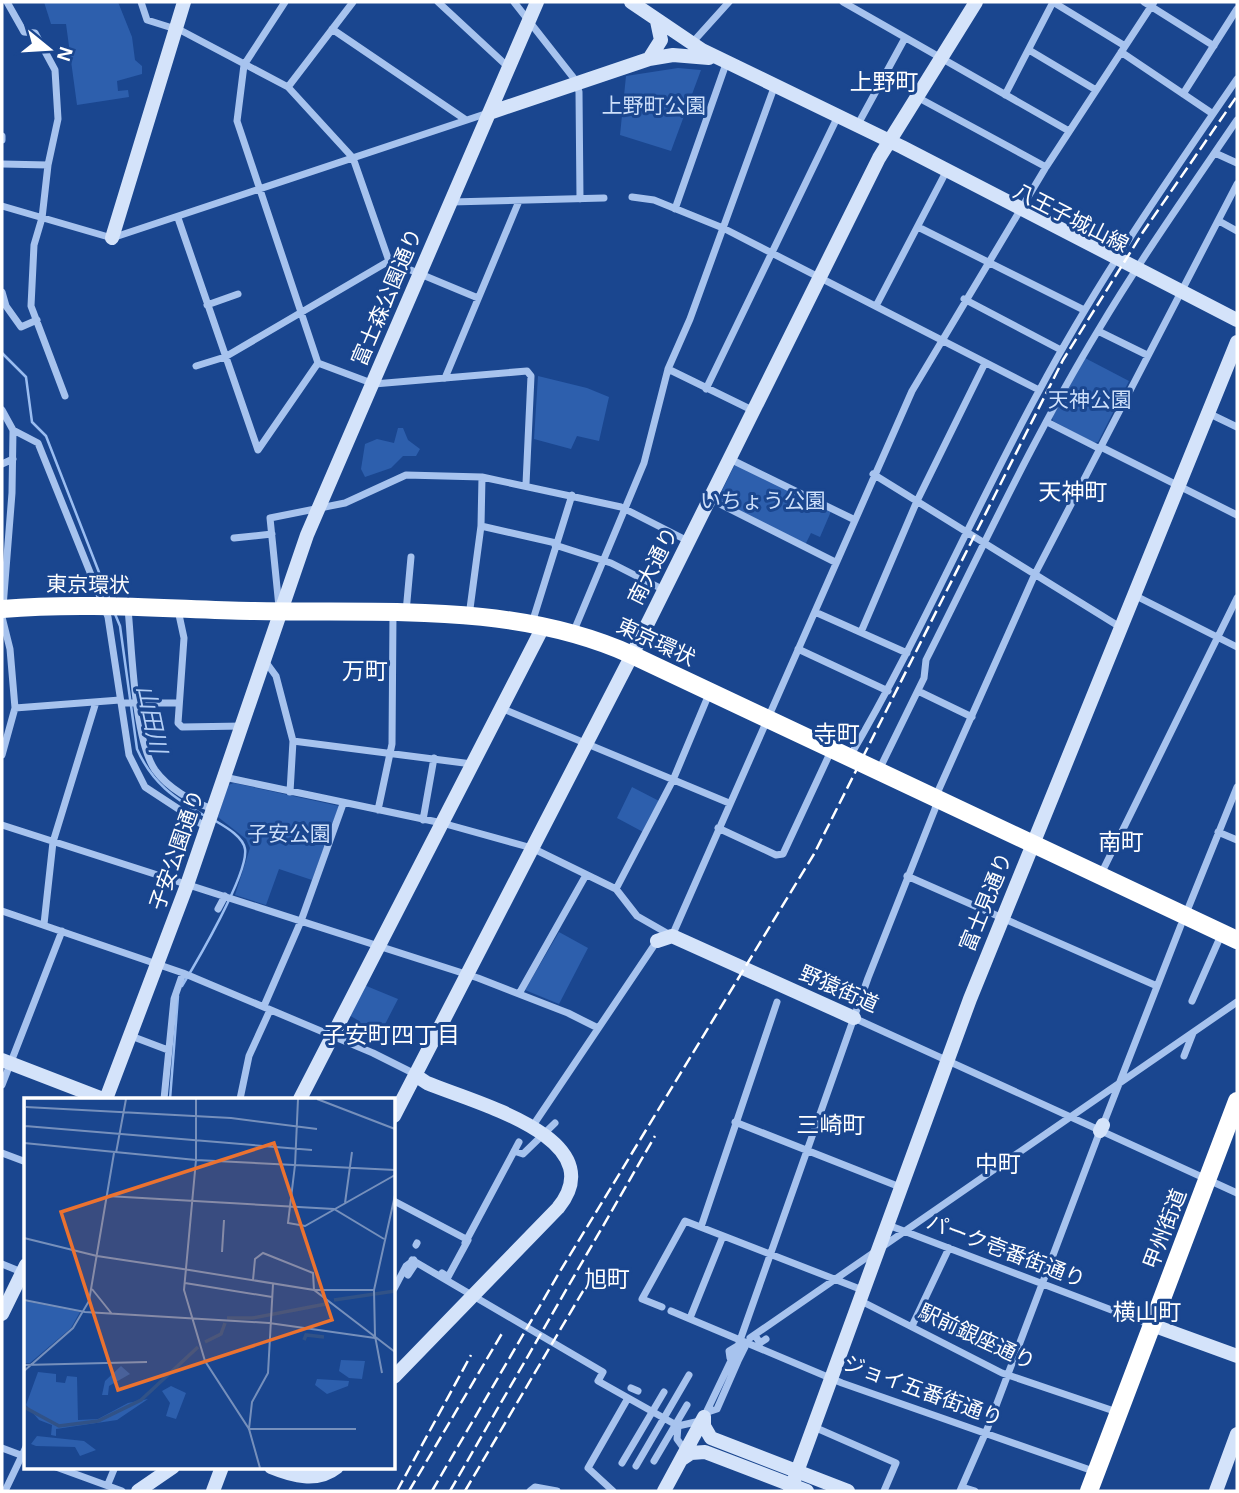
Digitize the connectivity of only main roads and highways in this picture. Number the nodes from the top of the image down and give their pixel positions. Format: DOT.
graph roads {
  1 [pos="2,607"];
  2 [pos="1230,936"];
  3 [pos="1237,1101"];
  4 [pos="1089,1491"];
  1 -- 2 [label="highway, 東京環状"];
  3 -- 4 [label="highway, 甲州街道"];
}
